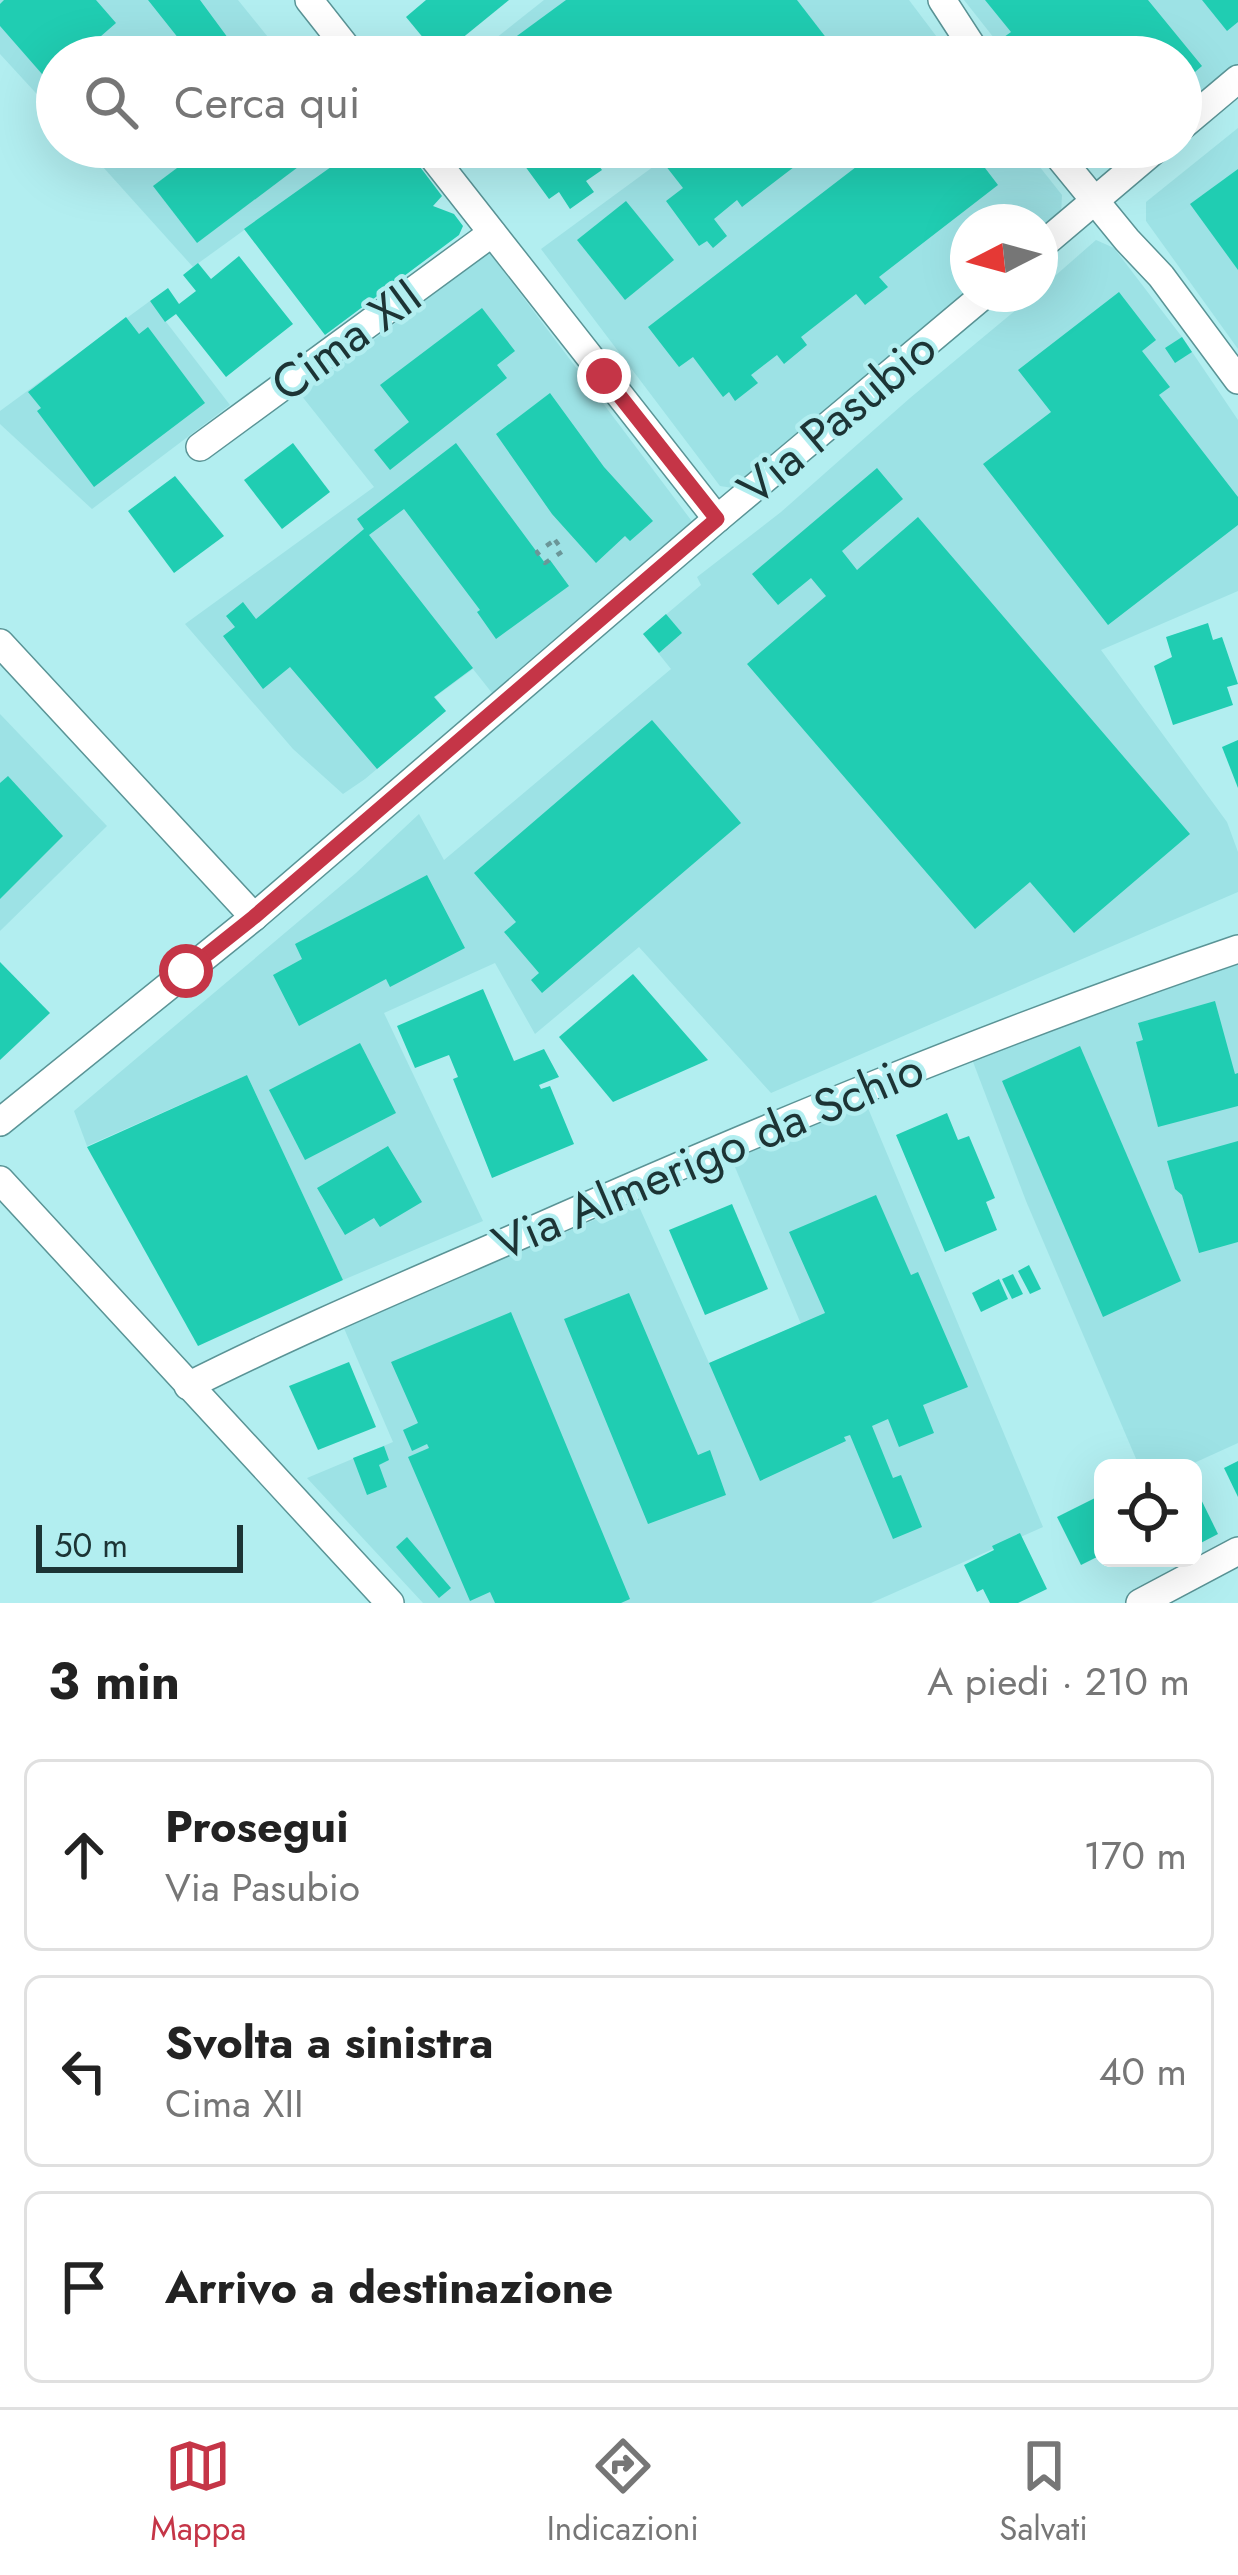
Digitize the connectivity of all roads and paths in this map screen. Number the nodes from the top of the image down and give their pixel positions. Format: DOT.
graph roads {
  1 [pos="309,0"];
  2 [pos="942,0"];
  3 [pos="337,36"];
  4 [pos="965,36"];
  5 [pos="1238,79"];
  6 [pos="1202,110"];
  7 [pos="441,168"];
  8 [pos="1068,168"];
  9 [pos="1134,168"];
  10 [pos="1095,201"];
  11 [pos="492,232"];
  12 [pos="1058,233"];
  13 [pos="964,312"];
  14 [pos="1238,380"];
  15 [pos="200,447"];
  16 [pos="717,519"];
  17 [pos="0,643"];
  18 [pos="254,917"];
  19 [pos="1238,949"];
  20 [pos="0,1122"];
  21 [pos="0,1180"];
  22 [pos="188,1387"];
  23 [pos="1238,1551"];
  24 [pos="390,1603"];
  25 [pos="1140,1603"];
  1 -- 3 [label="street"];
  2 -- 4 [label="street"];
  5 -- 6 [label="street"];
  7 -- 11 [label="street"];
  8 -- 10 [label="street"];
  9 -- 10 [label="street"];
  10 -- 12 [label="street"];
  10 -- 14 [label="street"];
  11 -- 15 [label="street, Cima XII"];
  11 -- 16 [label="street"];
  13 -- 16 [label="street, Via Pasubio"];
  16 -- 18 [label="street, Via Pasubio"];
  17 -- 18 [label="street"];
  18 -- 20 [label="street, Via Pasubio"];
  19 -- 22 [label="street, Via Almerigo da Schio"];
  21 -- 22 [label="street"];
  22 -- 24 [label="street"];
  23 -- 25 [label="street"];
}
